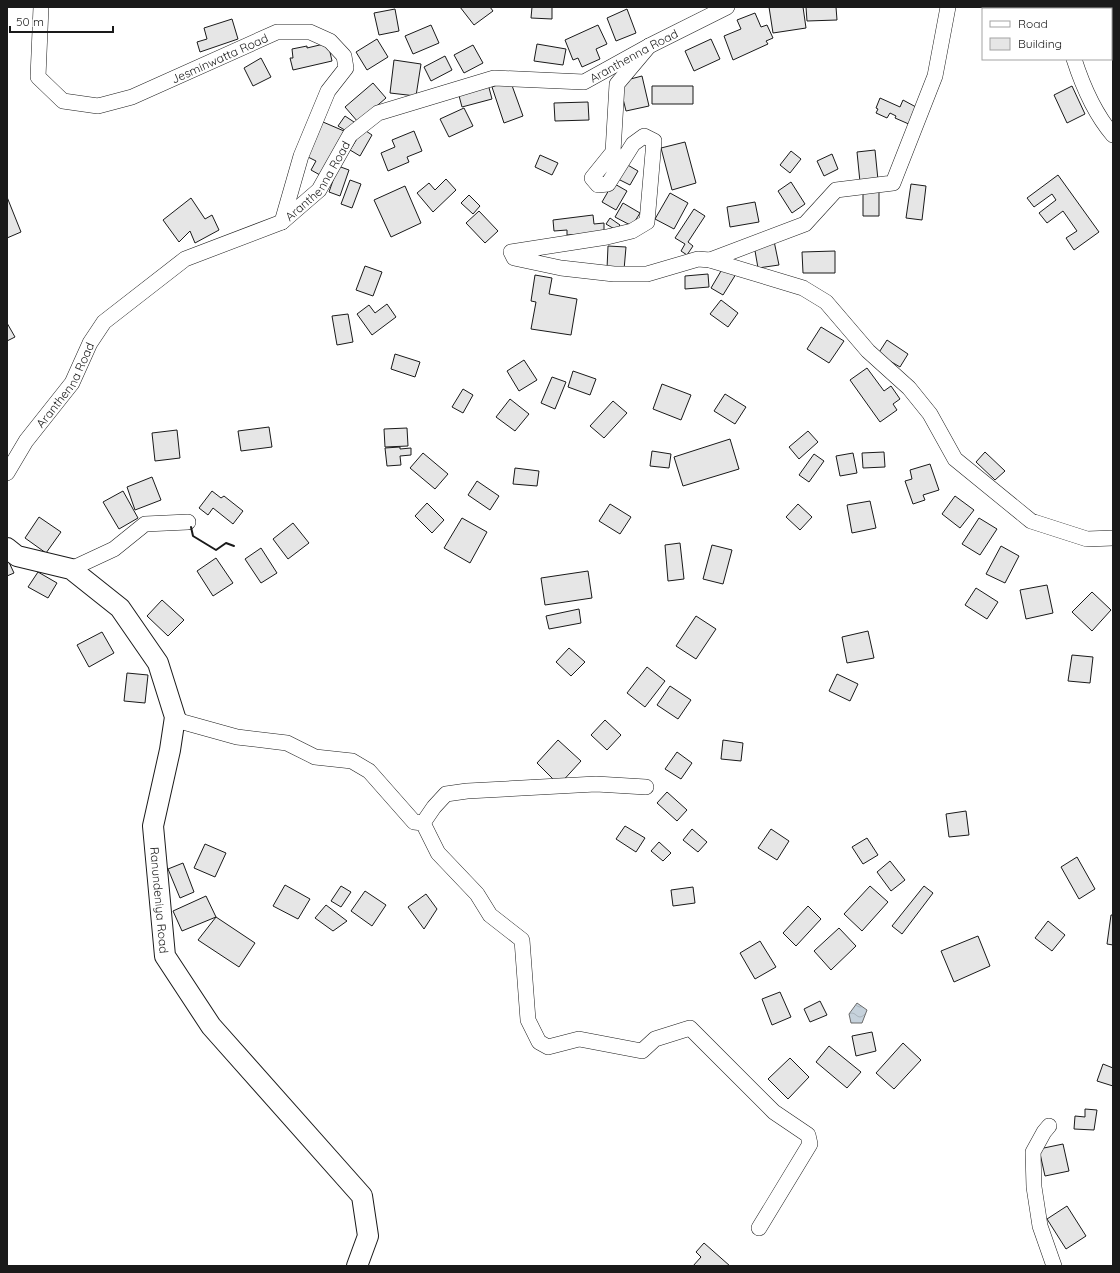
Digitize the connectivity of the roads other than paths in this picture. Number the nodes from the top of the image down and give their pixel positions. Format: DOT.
graph roads {
  1 [pos="41,7"];
  2 [pos="727,7"];
  3 [pos="948,7"];
  4 [pos="649,46"];
  5 [pos="1074,60"];
  6 [pos="1108,123"];
  7 [pos="1113,134"];
  8 [pos="282,222"];
  9 [pos="710,260"];
  10 [pos="7,473"];
  11 [pos="188,522"];
  12 [pos="1113,538"];
  13 [pos="7,548"];
  14 [pos="71,569"];
  15 [pos="175,717"];
  16 [pos="646,787"];
  17 [pos="424,823"];
  18 [pos="1049,1126"];
  19 [pos="759,1228"];
  20 [pos="357,1266"];
  21 [pos="1054,1266"];
  1 -- 8 [label="street, Jesminwatta Road"];
  2 -- 4 [label="street, Aranthenna Road"];
  3 -- 9 [label="street"];
  4 -- 8 [label="street, Aranthenna Road"];
  4 -- 9 [label="street"];
  5 -- 6 [label="street"];
  6 -- 7 [label="street"];
  8 -- 10 [label="street, Aranthenna Road"];
  9 -- 12 [label="street"];
  11 -- 14 [label="street"];
  13 -- 14 [label="main road, Ranundeniya Road"];
  14 -- 15 [label="main road, Ranundeniya Road"];
  15 -- 17 [label="street"];
  15 -- 20 [label="main road, Ranundeniya Road"];
  16 -- 17 [label="street"];
  17 -- 19 [label="street"];
  18 -- 21 [label="street"];
}
